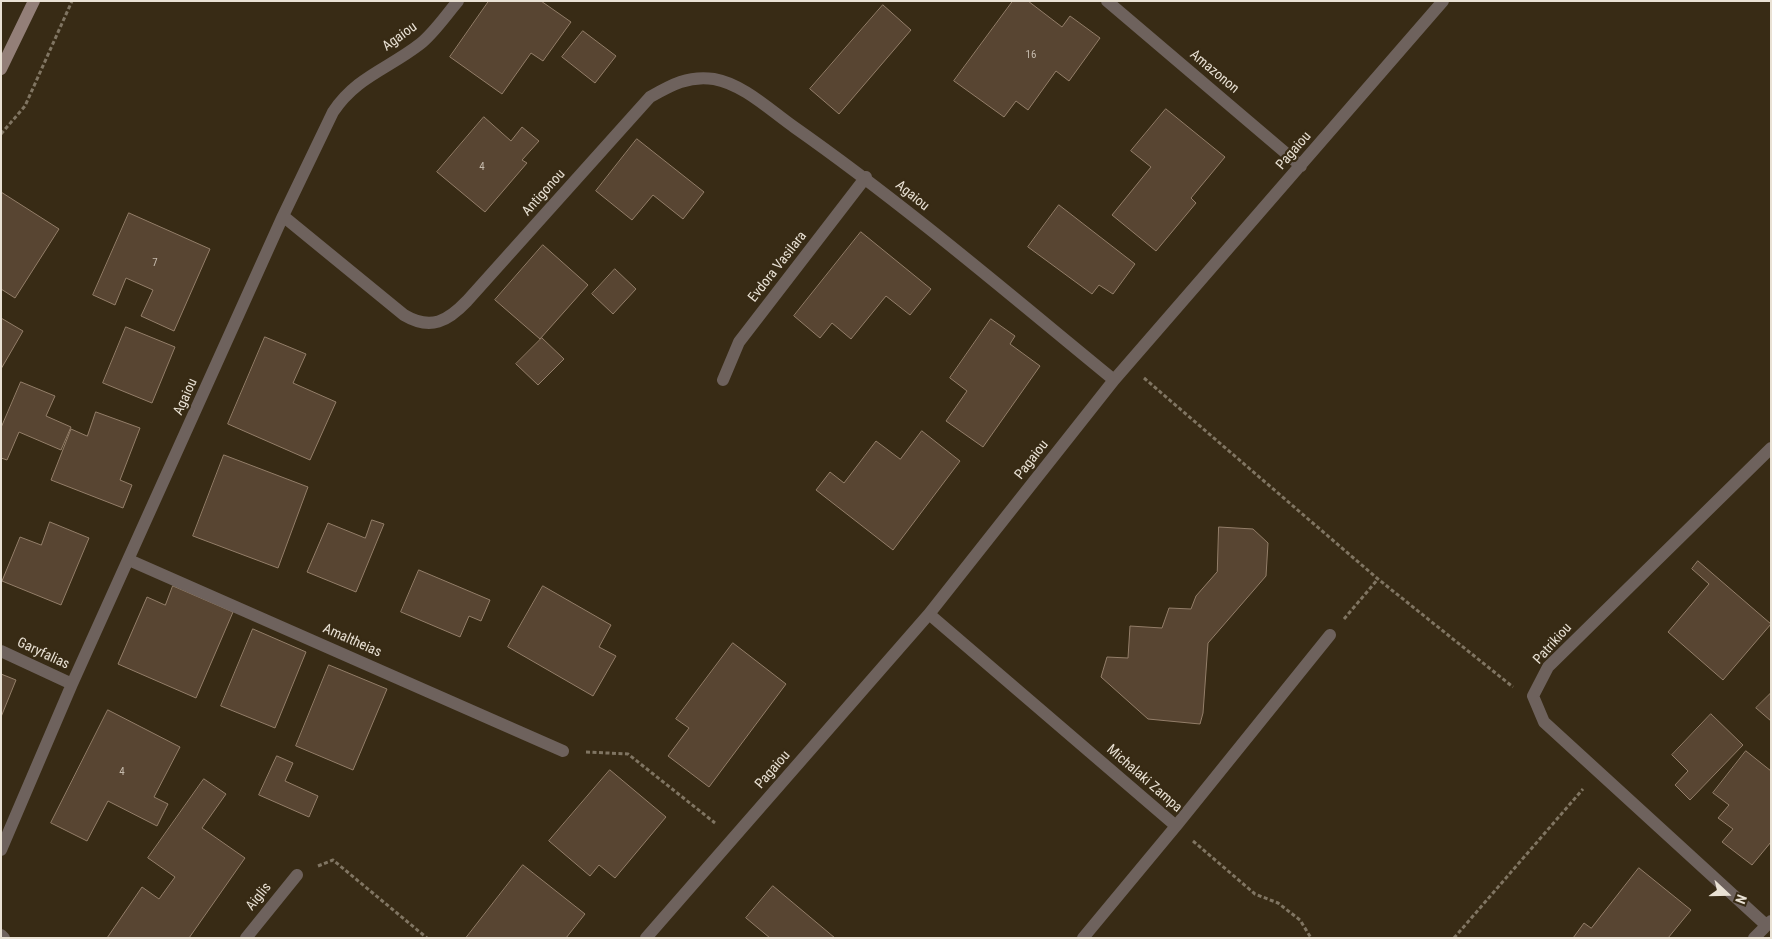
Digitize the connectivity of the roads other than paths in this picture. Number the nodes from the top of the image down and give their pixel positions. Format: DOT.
graph roads {
  1 [pos="34,1"];
  2 [pos="458,1"];
  3 [pos="1107,1"];
  4 [pos="1442,1"];
  5 [pos="1,69"];
  6 [pos="671,85"];
  7 [pos="1301,166"];
  8 [pos="866,178"];
  9 [pos="283,216"];
  10 [pos="723,380"];
  11 [pos="1114,380"];
  12 [pos="1771,448"];
  13 [pos="129,560"];
  14 [pos="929,614"];
  15 [pos="1330,635"];
  16 [pos="1,651"];
  17 [pos="72,684"];
  18 [pos="563,751"];
  19 [pos="1176,826"];
  20 [pos="1,850"];
  21 [pos="296,875"];
  22 [pos="1768,923"];
  23 [pos="1,936"];
  24 [pos="4,938"];
  25 [pos="246,938"];
  26 [pos="646,938"];
  27 [pos="1084,938"];
  28 [pos="1754,938"];
  1 -- 5 [label="main road"];
  2 -- 9 [label="street, Agaiou"];
  3 -- 7 [label="street, Amazonon"];
  4 -- 7 [label="street, Pagaiou"];
  6 -- 8 [label="street, Agaiou"];
  6 -- 9 [label="street, Antigonou"];
  7 -- 11 [label="street, Pagaiou"];
  8 -- 10 [label="street, Evdora Vasilara"];
  8 -- 11 [label="street, Agaiou"];
  9 -- 13 [label="street, Agaiou"];
  11 -- 14 [label="street, Pagaiou"];
  12 -- 22 [label="street, Patrikiou"];
  13 -- 17 [label="street, Agaiou"];
  13 -- 18 [label="street, Amaltheias"];
  14 -- 19 [label="street, Michalaki Zampa"];
  14 -- 26 [label="street, Pagaiou"];
  15 -- 19 [label="street, Michalaki Zampa"];
  16 -- 17 [label="street, Garyfalias"];
  17 -- 20 [label="street, Agaiou"];
  19 -- 27 [label="street"];
  21 -- 25 [label="street, Aiglis"];
  22 -- 28 [label="street"];
  23 -- 24 [label="street"];
}
